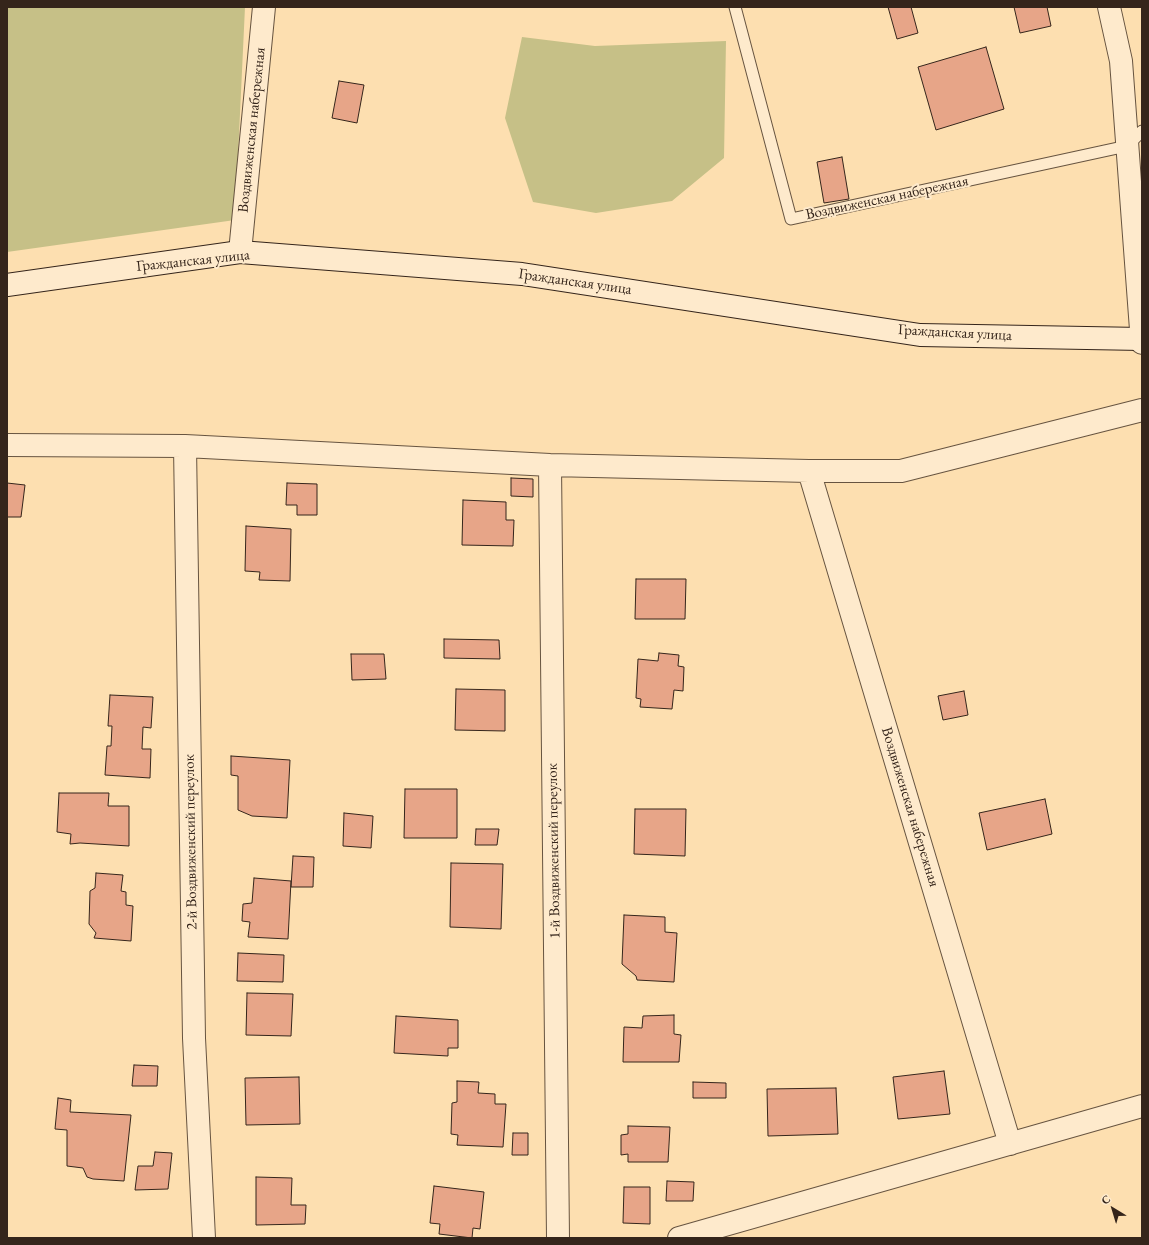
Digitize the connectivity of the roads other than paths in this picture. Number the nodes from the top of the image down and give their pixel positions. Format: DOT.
graph roads {
  1 [pos="264,7"];
  2 [pos="735,7"];
  3 [pos="1109,7"];
  4 [pos="1142,131"];
  5 [pos="1127,146"];
  6 [pos="240,252"];
  7 [pos="7,285"];
  8 [pos="1142,341"];
  9 [pos="1142,410"];
  10 [pos="7,445"];
  11 [pos="186,446"];
  12 [pos="550,465"];
  13 [pos="809,471"];
  14 [pos="1142,1106"];
  15 [pos="1010,1144"];
  16 [pos="204,1238"];
  17 [pos="558,1238"];
  18 [pos="679,1238"];
  1 -- 6 [label="street, Воздвиженская набережная"];
  2 -- 5 [label="lane, Воздвиженская набережная"];
  3 -- 5 [label="street"];
  4 -- 5 [label="lane"];
  5 -- 8 [label="street"];
  6 -- 7 [label="street, Гражданская улица"];
  6 -- 8 [label="street, Гражданская улица"];
  9 -- 13 [label="street"];
  10 -- 11 [label="street"];
  11 -- 12 [label="street"];
  11 -- 16 [label="street, 2-й Воздвиженский переулок"];
  12 -- 13 [label="street"];
  12 -- 17 [label="street, 1-й Воздвиженский переулок"];
  13 -- 15 [label="street, Воздвиженская набережная"];
  14 -- 15 [label="street"];
  15 -- 18 [label="street"];
}
